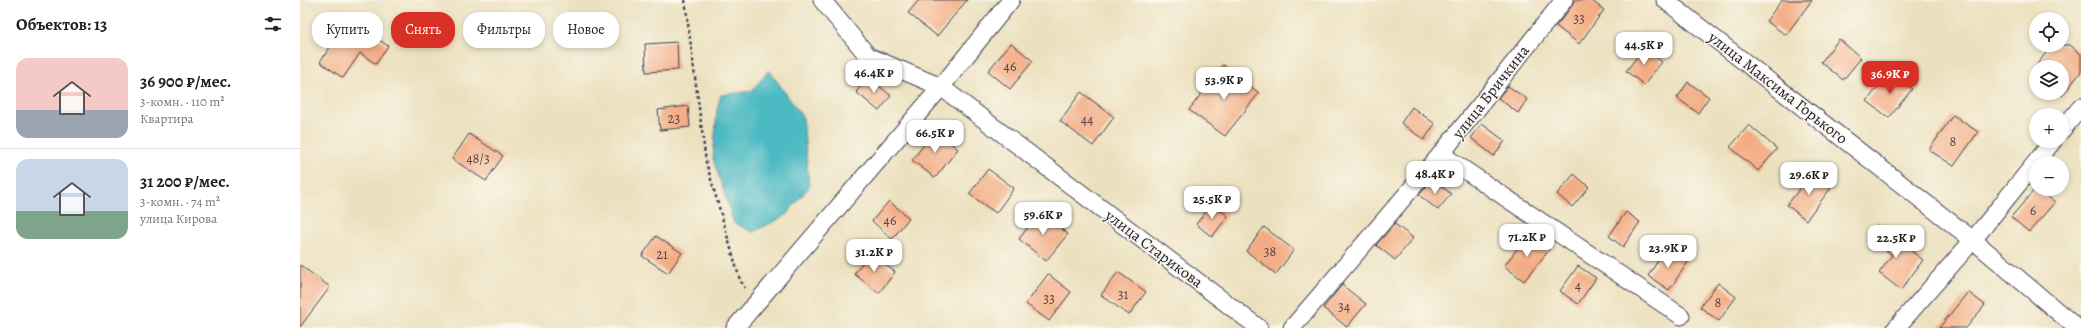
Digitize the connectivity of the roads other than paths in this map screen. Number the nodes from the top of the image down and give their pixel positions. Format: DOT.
graph roads {
  1 [pos="822,0"];
  2 [pos="1011,0"];
  3 [pos="1564,0"];
  4 [pos="1665,0"];
  5 [pos="941,87"];
  6 [pos="2081,107"];
  7 [pos="2069,122"];
  8 [pos="2047,148"];
  9 [pos="1441,154"];
  10 [pos="1973,240"];
  11 [pos="1681,316"];
  12 [pos="735,328"];
  13 [pos="1259,328"];
  14 [pos="1292,328"];
  15 [pos="1896,328"];
  16 [pos="2077,328"];
  1 -- 5 [label="street, улица Старикова"];
  2 -- 5 [label="street"];
  3 -- 9 [label="street, улица Бричкина"];
  4 -- 10 [label="street, улица Максима Горького"];
  5 -- 12 [label="street"];
  5 -- 13 [label="street, улица Старикова"];
  6 -- 7 [label="street"];
  8 -- 10 [label="street"];
  9 -- 11 [label="street"];
  9 -- 14 [label="street, улица Бричкина"];
  10 -- 15 [label="street"];
  10 -- 16 [label="street, улица Максима Горького"];
}
